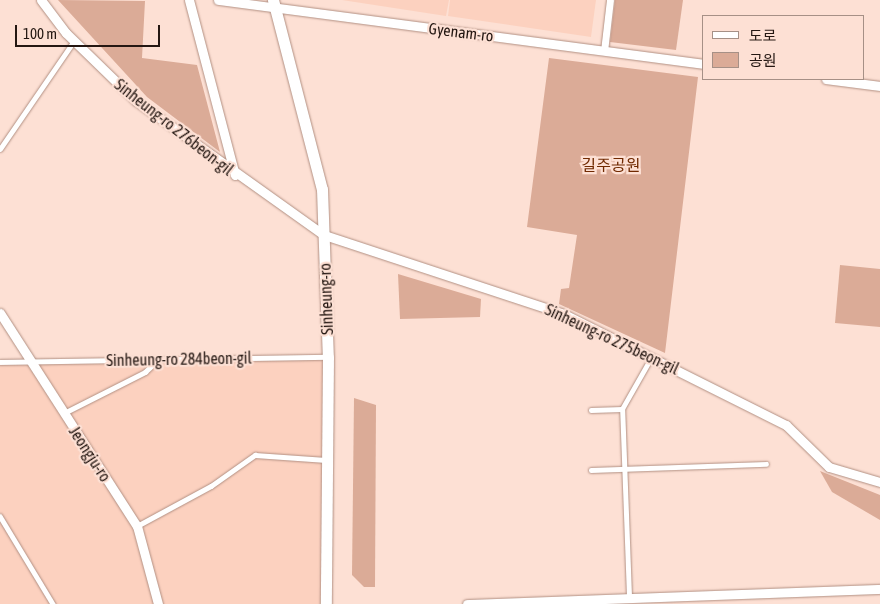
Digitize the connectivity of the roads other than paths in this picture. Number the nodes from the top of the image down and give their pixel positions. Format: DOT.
graph roads {
  1 [pos="41,0"];
  2 [pos="189,0"];
  3 [pos="218,0"];
  4 [pos="610,0"];
  5 [pos="274,4"];
  6 [pos="74,41"];
  7 [pos="604,51"];
  8 [pos="702,64"];
  9 [pos="834,80"];
  10 [pos="880,86"];
  11 [pos="0,149"];
  12 [pos="235,175"];
  13 [pos="324,235"];
  14 [pos="0,314"];
  15 [pos="653,355"];
  16 [pos="328,357"];
  17 [pos="159,359"];
  18 [pos="30,361"];
  19 [pos="0,362"];
  20 [pos="622,409"];
  21 [pos="591,410"];
  22 [pos="64,413"];
  23 [pos="327,460"];
  24 [pos="766,464"];
  25 [pos="624,469"];
  26 [pos="591,470"];
  27 [pos="880,482"];
  28 [pos="0,516"];
  29 [pos="136,526"];
  30 [pos="880,589"];
  31 [pos="629,600"];
  32 [pos="53,604"];
  33 [pos="158,604"];
  34 [pos="326,604"];
  35 [pos="467,604"];
  1 -- 6 [label="street, Sinheung-ro 276beon-gil"];
  2 -- 12 [label="street"];
  3 -- 5 [label="street, Gyenam-ro"];
  4 -- 7 [label="street"];
  5 -- 7 [label="street, Gyenam-ro"];
  5 -- 13 [label="street, Sinheung-ro"];
  6 -- 11 [label="lane"];
  6 -- 12 [label="street, Sinheung-ro 276beon-gil"];
  7 -- 8 [label="street, Gyenam-ro"];
  9 -- 10 [label="street"];
  12 -- 13 [label="street, Sinheung-ro 276beon-gil"];
  13 -- 15 [label="street, Sinheung-ro 275beon-gil"];
  13 -- 16 [label="street, Sinheung-ro"];
  14 -- 18 [label="street, Jeongju-ro"];
  15 -- 20 [label="lane"];
  15 -- 27 [label="street, Sinheung-ro 275beon-gil"];
  16 -- 17 [label="lane, Sinheung-ro 284beon-gil"];
  16 -- 23 [label="street, Sinheung-ro"];
  17 -- 18 [label="lane, Sinheung-ro 284beon-gil"];
  17 -- 22 [label="lane"];
  18 -- 19 [label="lane, Sinheung-ro 284beon-gil"];
  18 -- 22 [label="street, Jeongju-ro"];
  20 -- 21 [label="lane"];
  20 -- 25 [label="lane"];
  22 -- 29 [label="street, Jeongju-ro"];
  23 -- 29 [label="lane"];
  23 -- 34 [label="street, Sinheung-ro"];
  24 -- 25 [label="lane"];
  25 -- 26 [label="lane"];
  25 -- 31 [label="lane"];
  28 -- 32 [label="lane"];
  29 -- 33 [label="street, Jeongju-ro"];
  30 -- 31 [label="street"];
  31 -- 35 [label="street"];
}
